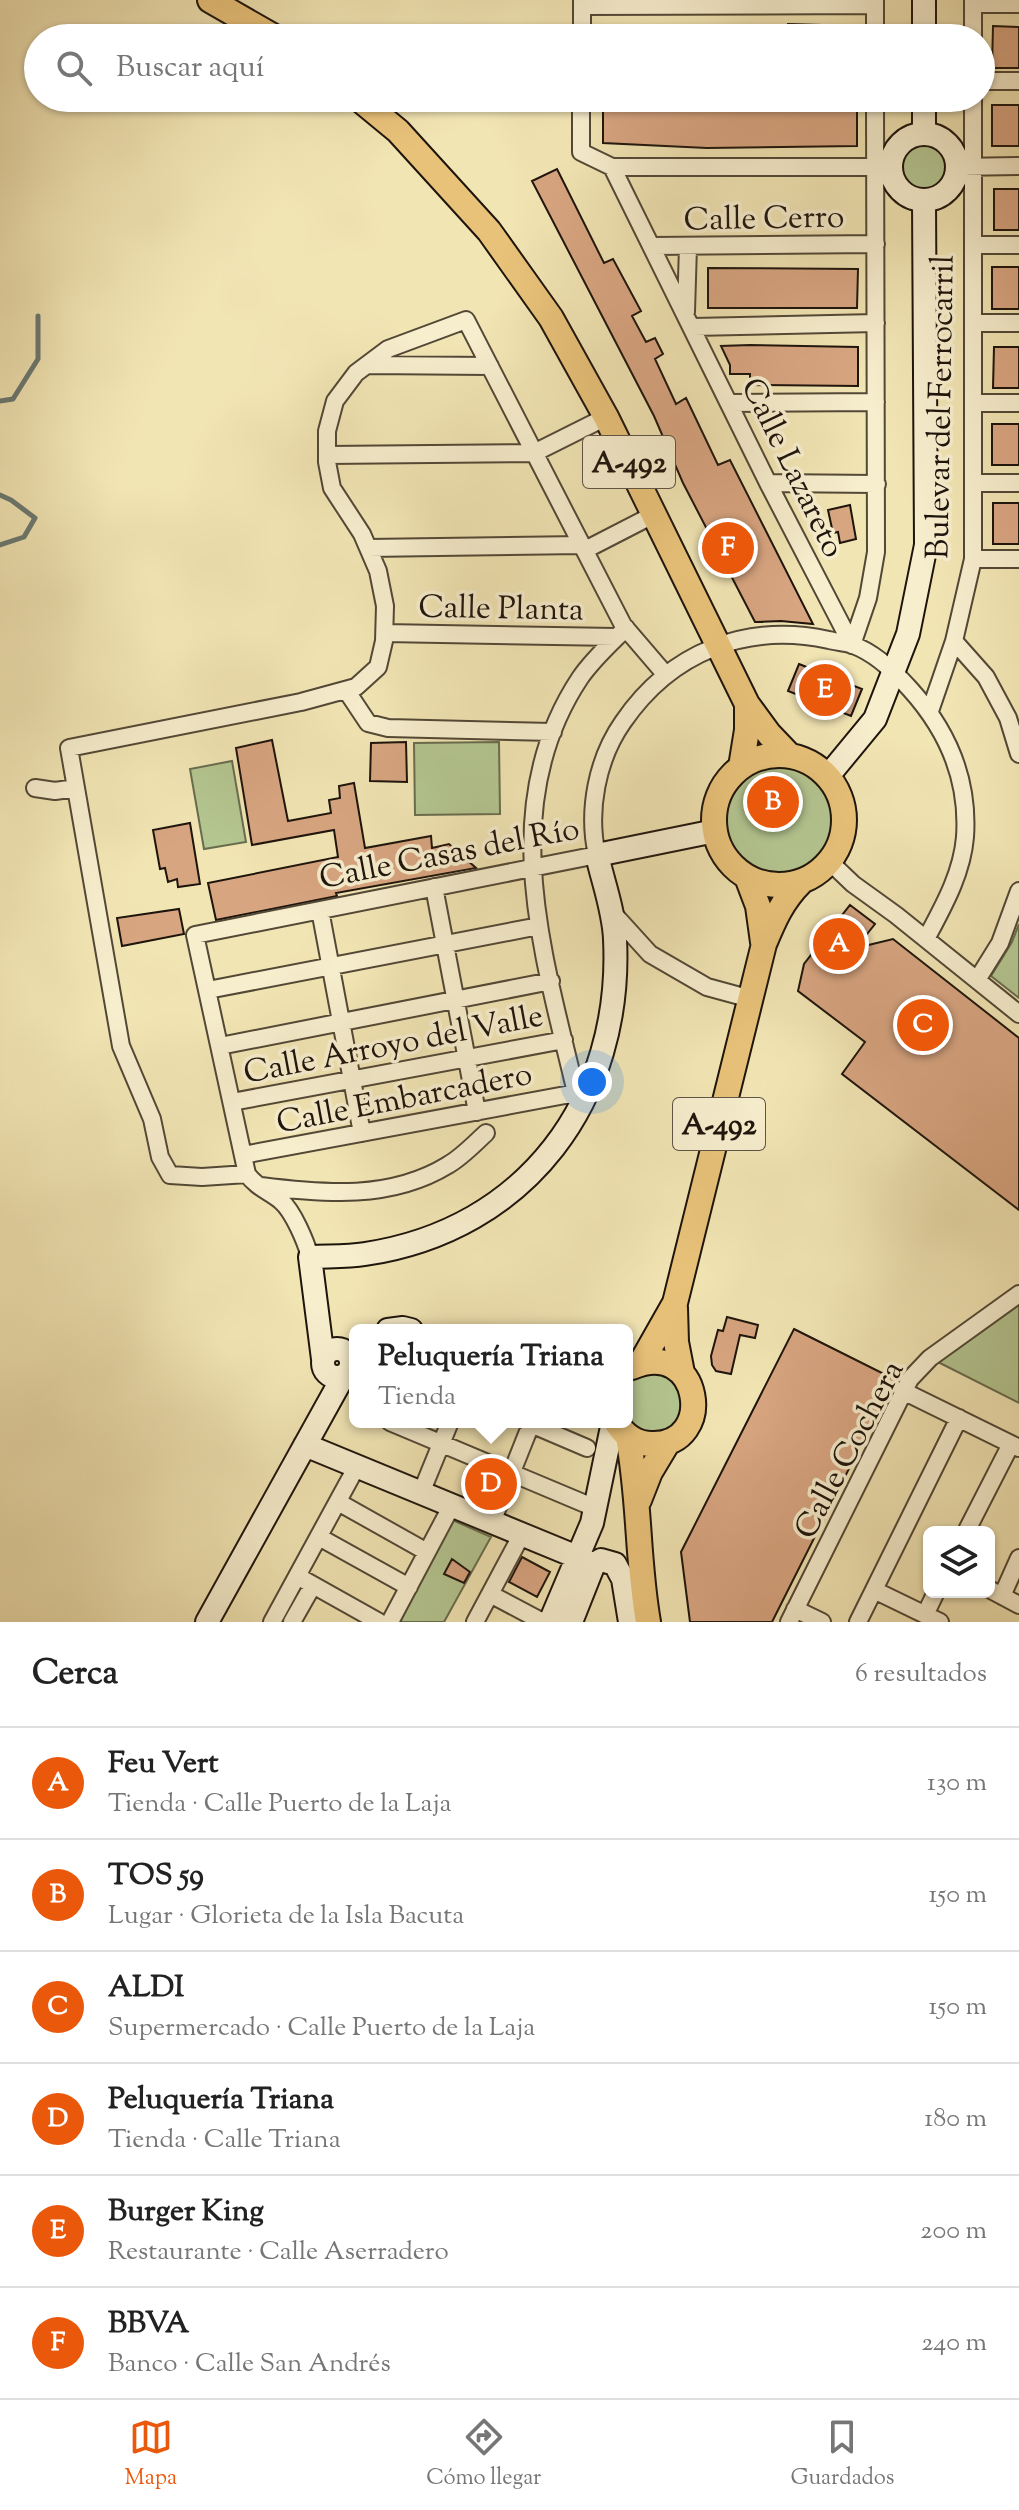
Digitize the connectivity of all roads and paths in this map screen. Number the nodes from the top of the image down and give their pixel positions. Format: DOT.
graph roads {
  1 [pos="210,0"];
  2 [pos="924,0"];
  3 [pos="875,2"];
  4 [pos="973,2"];
  5 [pos="582,3"];
  6 [pos="1019,4"];
  7 [pos="252,24"];
  8 [pos="582,24"];
  9 [pos="875,24"];
  10 [pos="924,24"];
  11 [pos="973,24"];
  12 [pos="995,81"];
  13 [pos="1019,81"];
  14 [pos="375,112"];
  15 [pos="581,112"];
  16 [pos="877,112"];
  17 [pos="924,112"];
  18 [pos="971,112"];
  19 [pos="924,134"];
  20 [pos="1019,166"];
  21 [pos="612,167"];
  22 [pos="883,167"];
  23 [pos="965,167"];
  24 [pos="924,201"];
  25 [pos="876,244"];
  26 [pos="973,245"];
  27 [pos="1019,245"];
  28 [pos="652,246"];
  29 [pos="688,246"];
  30 [pos="690,321"];
  31 [pos="876,323"];
  32 [pos="973,323"];
  33 [pos="1019,323"];
  34 [pos="367,365"];
  35 [pos="490,366"];
  36 [pos="876,402"];
  37 [pos="730,403"];
  38 [pos="973,403"];
  39 [pos="1019,403"];
  40 [pos="606,417"];
  41 [pos="534,453"];
  42 [pos="327,455"];
  43 [pos="768,483"];
  44 [pos="973,483"];
  45 [pos="1019,483"];
  46 [pos="877,484"];
  47 [pos="655,514"];
  48 [pos="368,548"];
  49 [pos="583,548"];
  50 [pos="973,559"];
  51 [pos="1019,559"];
  52 [pos="385,633"];
  53 [pos="621,633"];
  54 [pos="954,641"];
  55 [pos="720,644"];
  56 [pos="852,645"];
  57 [pos="895,671"];
  58 [pos="665,674"];
  59 [pos="346,690"];
  60 [pos="747,704"];
  61 [pos="930,711"];
  62 [pos="553,732"];
  63 [pos="1019,754"];
  64 [pos="789,755"];
  65 [pos="741,767"];
  66 [pos="828,776"];
  67 [pos="35,788"];
  68 [pos="76,788"];
  69 [pos="715,831"];
  70 [pos="597,855"];
  71 [pos="830,862"];
  72 [pos="532,867"];
  73 [pos="747,877"];
  74 [pos="801,882"];
  75 [pos="434,887"];
  76 [pos="1019,891"];
  77 [pos="609,908"];
  78 [pos="320,910"];
  79 [pos="539,926"];
  80 [pos="926,939"];
  81 [pos="764,944"];
  82 [pos="445,945"];
  83 [pos="331,967"];
  84 [pos="977,980"];
  85 [pos="551,981"];
  86 [pos="208,990"];
  87 [pos="751,999"];
  88 [pos="455,1000"];
  89 [pos="1019,1014"];
  90 [pos="341,1022"];
  91 [pos="564,1040"];
  92 [pos="220,1046"];
  93 [pos="466,1058"];
  94 [pos="352,1079"];
  95 [pos="578,1101"];
  96 [pos="232,1102"];
  97 [pos="477,1112"];
  98 [pos="362,1133"];
  99 [pos="486,1133"];
  100 [pos="243,1155"];
  101 [pos="251,1180"];
  102 [pos="310,1257"];
  103 [pos="1019,1294"];
  104 [pos="675,1303"];
  105 [pos="342,1359"];
  106 [pos="634,1367"];
  107 [pos="682,1373"];
  108 [pos="903,1391"];
  109 [pos="959,1418"];
  110 [pos="404,1428"];
  111 [pos="448,1428"];
  112 [pos="527,1428"];
  113 [pos="541,1428"];
  114 [pos="619,1428"];
  115 [pos="619,1428"];
  116 [pos="620,1428"];
  117 [pos="668,1442"];
  118 [pos="442,1444"];
  119 [pos="305,1445"];
  120 [pos="1015,1446"];
  121 [pos="587,1448"];
  122 [pos="357,1466"];
  123 [pos="512,1473"];
  124 [pos="421,1493"];
  125 [pos="338,1502"];
  126 [pos="638,1503"];
  127 [pos="452,1505"];
  128 [pos="595,1508"];
  129 [pos="492,1522"];
  130 [pos="969,1526"];
  131 [pos="522,1534"];
  132 [pos="319,1537"];
  133 [pos="427,1552"];
  134 [pos="1019,1558"];
  135 [pos="587,1561"];
  136 [pos="297,1576"];
  137 [pos="313,1585"];
  138 [pos="409,1587"];
  139 [pos="874,1590"];
  140 [pos="996,1592"];
  141 [pos="490,1594"];
  142 [pos="935,1598"];
  143 [pos="1019,1605"];
  144 [pos="792,1615"];
  145 [pos="361,1618"];
  146 [pos="933,1618"];
  147 [pos="207,1622"];
  148 [pos="272,1622"];
  149 [pos="292,1622"];
  150 [pos="379,1622"];
  151 [pos="390,1622"];
  152 [pos="475,1622"];
  153 [pos="543,1622"];
  154 [pos="550,1622"];
  155 [pos="571,1622"];
  156 [pos="630,1622"];
  157 [pos="648,1622"];
  158 [pos="822,1622"];
  159 [pos="858,1622"];
  1 -- 7 [label="main road"];
  2 -- 10 [label="street"];
  3 -- 5 [label="street"];
  3 -- 9 [label="street"];
  4 -- 6 [label="street"];
  4 -- 11 [label="street"];
  5 -- 8 [label="street"];
  12 -- 13 [label="street"];
  14 -- 40 [label="main road, A-492"];
  15 -- 21 [label="street"];
  16 -- 22 [label="street, Bulevar del Ferrocarril"];
  17 -- 19 [label="street"];
  18 -- 23 [label="street, Bulevar del Ferrocarril"];
  19 -- 22 [label="street"];
  19 -- 23 [label="street"];
  20 -- 23 [label="street"];
  21 -- 22 [label="street"];
  21 -- 28 [label="street, Calle Lazareto"];
  22 -- 24 [label="street"];
  22 -- 25 [label="street, Bulevar del Ferrocarril"];
  23 -- 24 [label="street"];
  23 -- 26 [label="street, Bulevar del Ferrocarril"];
  24 -- 57 [label="street, Bulevar del Ferrocarril"];
  25 -- 29 [label="street, Calle Cerro"];
  25 -- 31 [label="street, Bulevar del Ferrocarril"];
  26 -- 27 [label="street"];
  26 -- 32 [label="street, Bulevar del Ferrocarril"];
  28 -- 29 [label="street, Calle Cerro"];
  28 -- 30 [label="street, Calle Lazareto"];
  29 -- 30 [label="street, Calle Lazareto"];
  30 -- 31 [label="street"];
  30 -- 37 [label="street, Calle Lazareto"];
  31 -- 36 [label="street, Bulevar del Ferrocarril"];
  32 -- 33 [label="street"];
  32 -- 38 [label="street, Bulevar del Ferrocarril"];
  34 -- 35 [label="street"];
  34 -- 35 [label="street"];
  34 -- 42 [label="street"];
  35 -- 41 [label="street"];
  36 -- 37 [label="street"];
  36 -- 46 [label="street, Bulevar del Ferrocarril"];
  37 -- 43 [label="street, Calle Lazareto"];
  38 -- 39 [label="street"];
  38 -- 44 [label="street, Bulevar del Ferrocarril"];
  40 -- 41 [label="street"];
  40 -- 47 [label="main road, A-492"];
  41 -- 42 [label="street"];
  41 -- 49 [label="street"];
  42 -- 48 [label="street"];
  43 -- 46 [label="street"];
  43 -- 56 [label="street, Calle Lazareto"];
  44 -- 45 [label="street"];
  44 -- 50 [label="street, Bulevar del Ferrocarril"];
  46 -- 56 [label="street, Bulevar del Ferrocarril"];
  47 -- 49 [label="street"];
  47 -- 55 [label="main road, A-492"];
  48 -- 49 [label="street"];
  48 -- 52 [label="street"];
  49 -- 53 [label="street"];
  50 -- 51 [label="street"];
  50 -- 54 [label="street, Bulevar del Ferrocarril"];
  52 -- 53 [label="street, Calle Planta"];
  52 -- 59 [label="street"];
  53 -- 58 [label="street"];
  53 -- 62 [label="street"];
  54 -- 61 [label="street, Bulevar del Ferrocarril"];
  54 -- 63 [label="street"];
  55 -- 56 [label="street"];
  55 -- 58 [label="street"];
  55 -- 60 [label="main road, A-492"];
  56 -- 57 [label="street"];
  57 -- 61 [label="street"];
  57 -- 66 [label="street, Bulevar del Ferrocarril"];
  58 -- 70 [label="street"];
  59 -- 62 [label="street"];
  59 -- 68 [label="street"];
  60 -- 64 [label="main road, A-492"];
  60 -- 65 [label="main road, A-492"];
  61 -- 80 [label="street"];
  62 -- 72 [label="street"];
  64 -- 65 [label="main road"];
  64 -- 66 [label="main road, A-492"];
  65 -- 69 [label="main road, A-492"];
  66 -- 71 [label="main road"];
  67 -- 68 [label="street"];
  68 -- 101 [label="street"];
  69 -- 70 [label="street, Calle Casas del Río"];
  69 -- 73 [label="main road, A-492"];
  70 -- 72 [label="street, Calle Casas del Río"];
  70 -- 77 [label="street"];
  71 -- 74 [label="main road, A-492"];
  71 -- 80 [label="street"];
  72 -- 75 [label="street, Calle Casas del Río"];
  72 -- 79 [label="street"];
  73 -- 74 [label="main road"];
  73 -- 81 [label="main road, A-492"];
  74 -- 81 [label="main road, A-492"];
  75 -- 78 [label="street, Calle Casas del Río"];
  75 -- 82 [label="street"];
  76 -- 84 [label="street"];
  77 -- 87 [label="street"];
  77 -- 95 [label="street"];
  78 -- 83 [label="street"];
  78 -- 86 [label="street, Calle Casas del Río"];
  79 -- 82 [label="street"];
  79 -- 85 [label="street"];
  80 -- 84 [label="street"];
  81 -- 87 [label="main road, A-492"];
  82 -- 83 [label="street"];
  82 -- 88 [label="street"];
  83 -- 86 [label="street"];
  83 -- 90 [label="street"];
  84 -- 89 [label="street"];
  85 -- 88 [label="street"];
  85 -- 91 [label="street"];
  86 -- 92 [label="street"];
  87 -- 104 [label="main road, A-492"];
  88 -- 90 [label="street"];
  88 -- 93 [label="street"];
  90 -- 92 [label="street"];
  90 -- 94 [label="street"];
  91 -- 93 [label="street, Calle Arroyo del Valle"];
  91 -- 95 [label="street"];
  92 -- 96 [label="street"];
  93 -- 94 [label="street, Calle Arroyo del Valle"];
  93 -- 97 [label="street"];
  94 -- 96 [label="street, Calle Arroyo del Valle"];
  94 -- 98 [label="street"];
  95 -- 97 [label="street, Calle Embarcadero"];
  95 -- 102 [label="street"];
  96 -- 100 [label="street"];
  97 -- 98 [label="street, Calle Embarcadero"];
  98 -- 100 [label="street, Calle Embarcadero"];
  99 -- 101 [label="street"];
  100 -- 101 [label="street"];
  101 -- 102 [label="street"];
  102 -- 105 [label="street"];
  103 -- 108 [label="street, Calle Cochera"];
  104 -- 106 [label="main road, A-492"];
  104 -- 107 [label="main road, A-492"];
  105 -- 119 [label="street"];
  106 -- 107 [label="main road, A-492"];
  107 -- 117 [label="main road, A-492"];
  108 -- 109 [label="street"];
  108 -- 144 [label="street, Calle Cochera"];
  109 -- 120 [label="street"];
  109 -- 139 [label="street"];
  110 -- 118 [label="street"];
  111 -- 118 [label="street"];
  112 -- 123 [label="street"];
  113 -- 121 [label="street"];
  114 -- 126 [label="main road, A-492"];
  115 -- 128 [label="street"];
  116 -- 117 [label="main road"];
  117 -- 126 [label="main road, A-492"];
  118 -- 123 [label="street"];
  118 -- 124 [label="street"];
  119 -- 122 [label="street"];
  119 -- 147 [label="street"];
  120 -- 130 [label="street"];
  122 -- 124 [label="street"];
  122 -- 125 [label="street"];
  123 -- 128 [label="street"];
  123 -- 129 [label="street"];
  124 -- 127 [label="street"];
  125 -- 132 [label="street"];
  125 -- 133 [label="street"];
  126 -- 157 [label="main road, A-492"];
  127 -- 129 [label="street"];
  127 -- 133 [label="street"];
  128 -- 135 [label="street"];
  129 -- 131 [label="street"];
  131 -- 135 [label="street"];
  131 -- 141 [label="street"];
  132 -- 136 [label="street"];
  132 -- 138 [label="street"];
  133 -- 138 [label="street"];
  134 -- 140 [label="street"];
  135 -- 154 [label="street"];
  135 -- 155 [label="street"];
  135 -- 156 [label="street"];
  136 -- 137 [label="street"];
  136 -- 148 [label="street"];
  137 -- 145 [label="street"];
  137 -- 149 [label="street"];
  138 -- 151 [label="street"];
  139 -- 146 [label="street"];
  139 -- 159 [label="street"];
  140 -- 143 [label="street"];
  141 -- 152 [label="street"];
  141 -- 153 [label="street"];
  142 -- 146 [label="street"];
  144 -- 158 [label="street"];
  145 -- 150 [label="street"];
}
